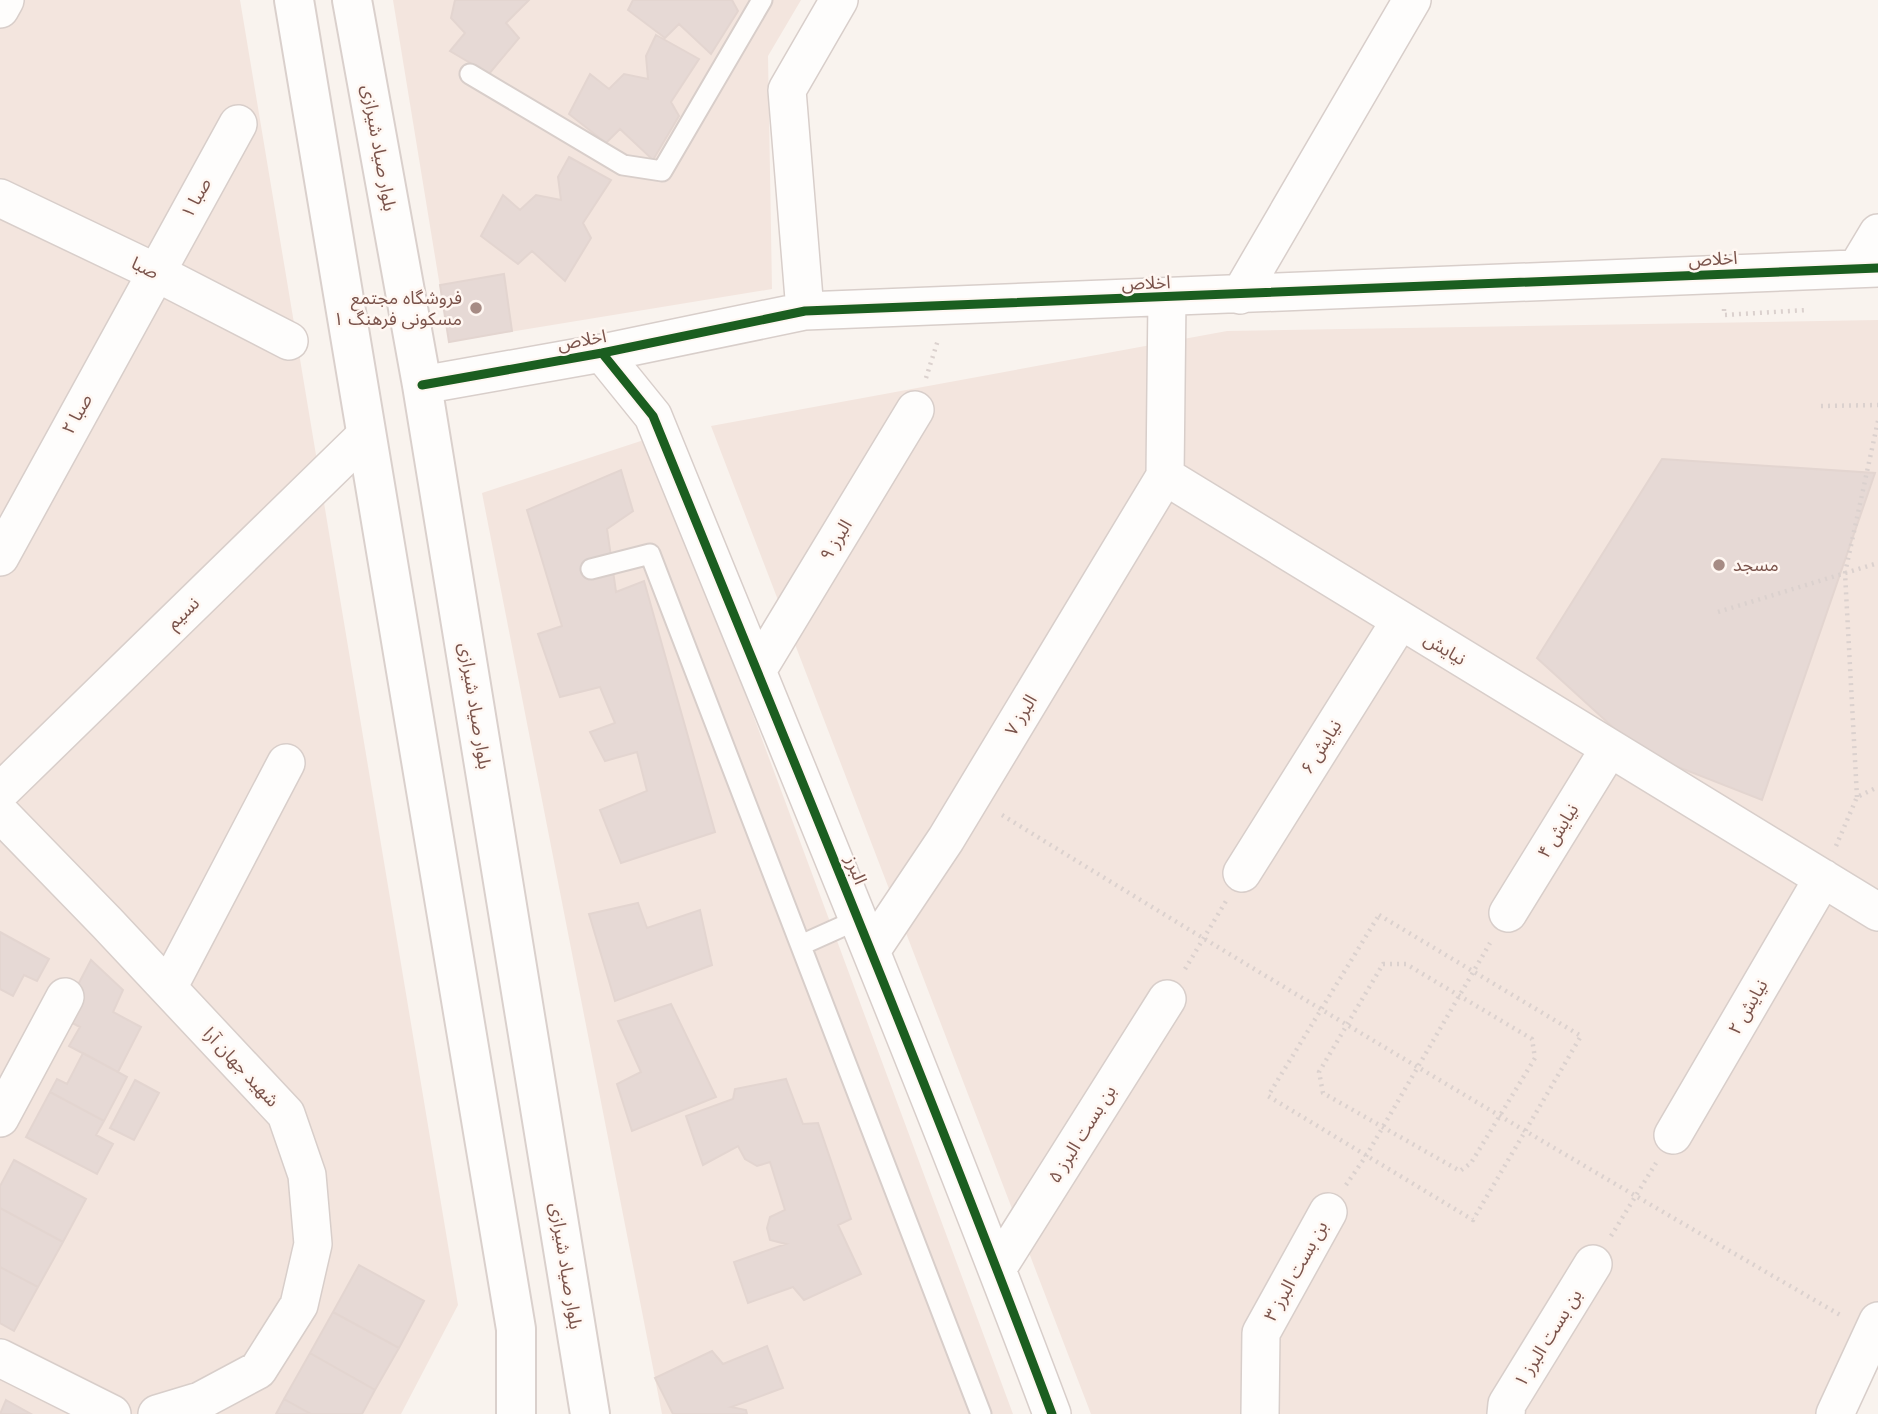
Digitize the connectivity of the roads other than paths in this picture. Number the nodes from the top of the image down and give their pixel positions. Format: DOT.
graph roads {
  1 [pos="5,0"];
  2 [pos="294,0"];
  3 [pos="352,0"];
  4 [pos="762,0"];
  5 [pos="839,0"];
  6 [pos="1412,0"];
  7 [pos="0,9"];
  8 [pos="470,74"];
  9 [pos="237,124"];
  10 [pos="0,198"];
  11 [pos="1878,233"];
  12 [pos="1867,268"];
  13 [pos="155,272"];
  14 [pos="1240,295"];
  15 [pos="1167,298"];
  16 [pos="805,312"];
  17 [pos="289,341"];
  18 [pos="602,353"];
  19 [pos="422,385"];
  20 [pos="915,410"];
  21 [pos="366,435"];
  22 [pos="1166,476"];
  23 [pos="0,557"];
  24 [pos="591,569"];
  25 [pos="1400,621"];
  26 [pos="757,671"];
  27 [pos="1609,749"];
  28 [pos="286,763"];
  29 [pos="0,792"];
  30 [pos="0,813"];
  31 [pos="1242,873"];
  32 [pos="1823,878"];
  33 [pos="1878,912"];
  34 [pos="1508,913"];
  35 [pos="865,935"];
  36 [pos="801,946"];
  37 [pos="168,988"];
  38 [pos="65,997"];
  39 [pos="1167,999"];
  40 [pos="0,1118"];
  41 [pos="1673,1135"];
  42 [pos="1328,1212"];
  43 [pos="1593,1264"];
  44 [pos="998,1269"];
  45 [pos="1875,1327"];
  46 [pos="0,1358"];
  47 [pos="112,1414"];
  48 [pos="157,1414"];
  49 [pos="516,1414"];
  50 [pos="590,1414"];
  51 [pos="981,1414"];
  52 [pos="1052,1414"];
  53 [pos="1260,1414"];
  54 [pos="1506,1414"];
  55 [pos="1835,1414"];
  1 -- 7 [label="street"];
  2 -- 21 [label="main road"];
  3 -- 19 [label="main road, بلوار صیاد شیرازی"];
  4 -- 8 [label="lane"];
  5 -- 16 [label="street"];
  6 -- 14 [label="street"];
  9 -- 13 [label="street, صبا ۱"];
  10 -- 13 [label="street, صبا"];
  11 -- 12 [label="street"];
  12 -- 14 [label="street, اخلاص"];
  13 -- 17 [label="street, صبا"];
  13 -- 23 [label="street, صبا ۲"];
  14 -- 15 [label="street, اخلاص"];
  15 -- 16 [label="street, اخلاص"];
  15 -- 22 [label="street"];
  16 -- 18 [label="street, اخلاص"];
  18 -- 19 [label="street, اخلاص"];
  18 -- 26 [label="street, البرز"];
  19 -- 50 [label="main road, بلوار صیاد شیرازی"];
  20 -- 26 [label="street, البرز ۹"];
  21 -- 29 [label="street, نسیم"];
  21 -- 49 [label="main road"];
  22 -- 25 [label="street, نیایش"];
  22 -- 35 [label="street, البرز ۷"];
  24 -- 36 [label="lane"];
  25 -- 27 [label="street, نیایش"];
  25 -- 31 [label="street, نیایش ۶"];
  26 -- 35 [label="street, البرز"];
  27 -- 32 [label="street, نیایش"];
  27 -- 34 [label="street, نیایش ۴"];
  28 -- 37 [label="street"];
  30 -- 37 [label="street, شهید جهان آرا"];
  32 -- 33 [label="street, نیایش"];
  32 -- 41 [label="street, نیایش ۲"];
  35 -- 36 [label="lane"];
  35 -- 44 [label="street, البرز"];
  36 -- 51 [label="lane"];
  37 -- 48 [label="street, شهید جهان آرا"];
  38 -- 40 [label="street"];
  39 -- 44 [label="street, بن بست البرز ۵"];
  42 -- 53 [label="street, بن بست البرز ۳"];
  43 -- 54 [label="street, بن بست البرز ۱"];
  44 -- 52 [label="street, البرز"];
  45 -- 55 [label="street"];
  46 -- 47 [label="street"];
}
